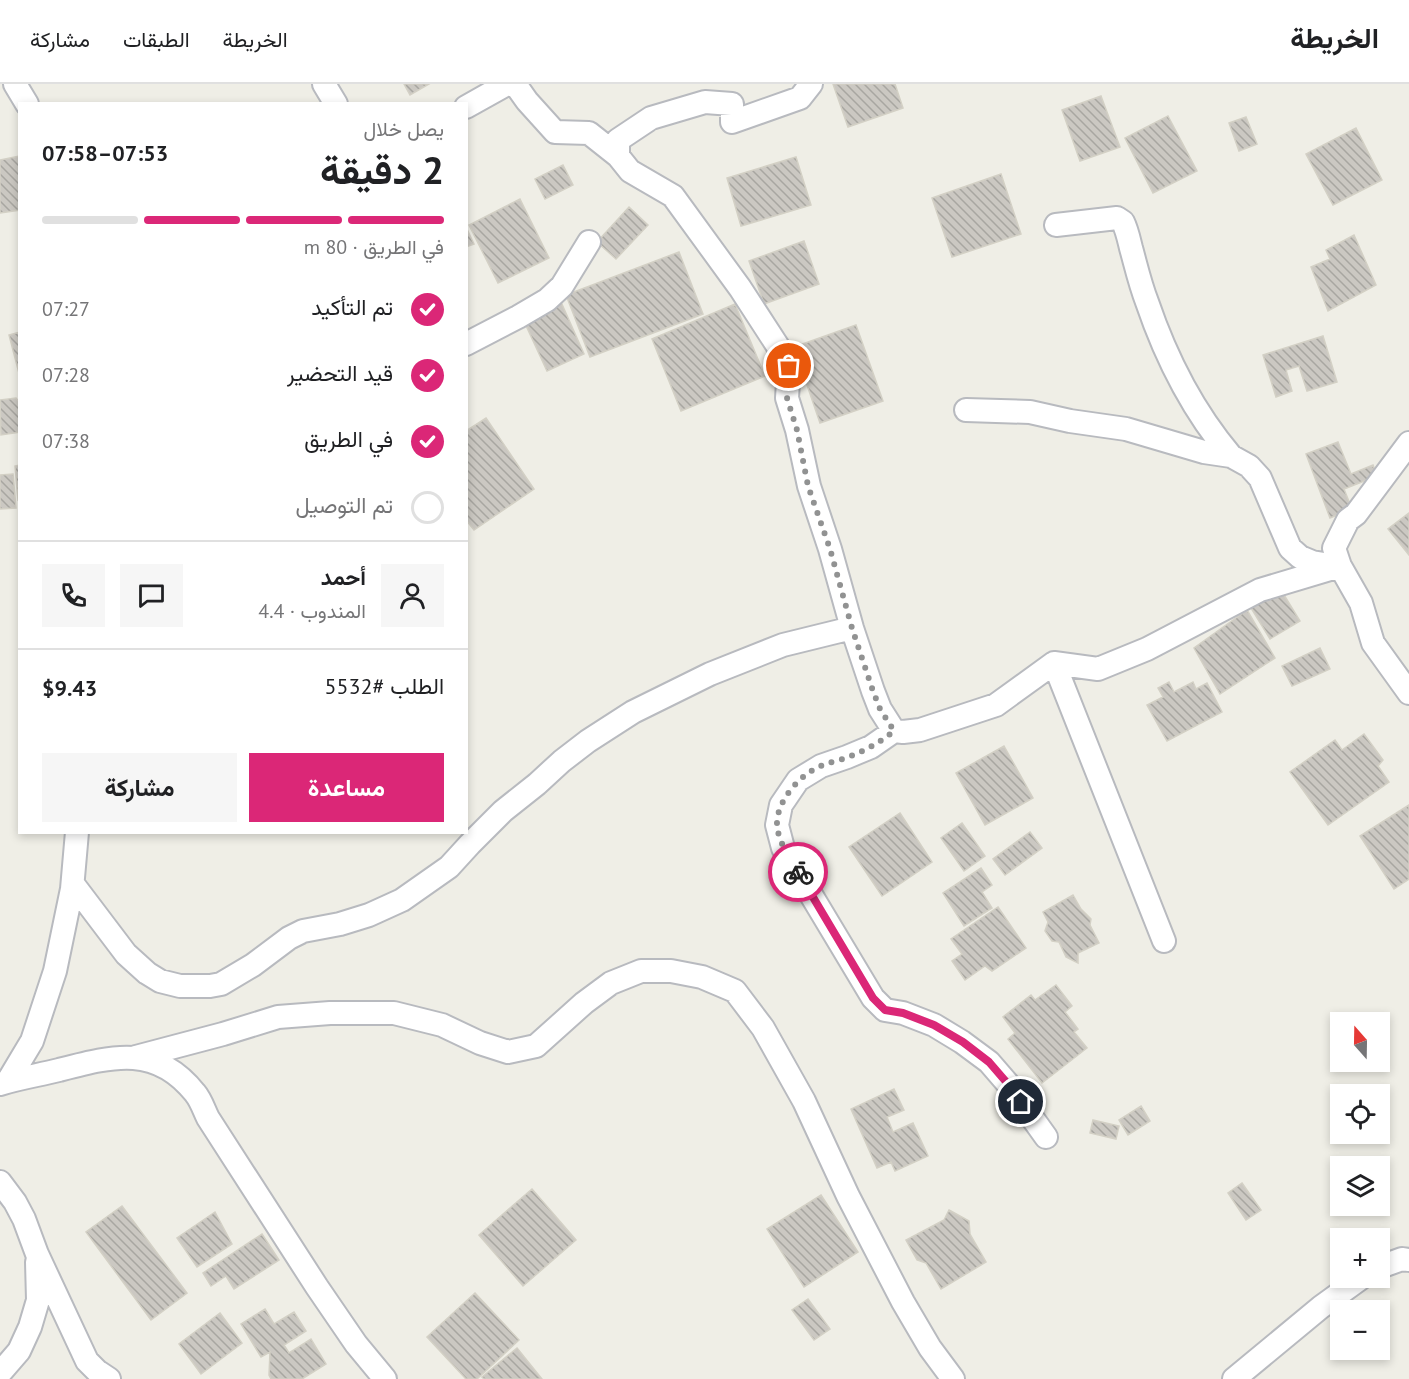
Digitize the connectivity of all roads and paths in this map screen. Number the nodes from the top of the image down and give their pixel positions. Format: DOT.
graph roads {
  1 [pos="15,84"];
  2 [pos="324,84"];
  3 [pos="507,84"];
  4 [pos="514,84"];
  5 [pos="811,84"];
  6 [pos="26,102"];
  7 [pos="335,102"];
  8 [pos="468,105"];
  9 [pos="618,156"];
  10 [pos="1056,225"];
  11 [pos="589,242"];
  12 [pos="468,343"];
  13 [pos="966,410"];
  14 [pos="1409,442"];
  15 [pos="1231,456"];
  16 [pos="1340,566"];
  17 [pos="852,628"];
  18 [pos="1054,663"];
  19 [pos="1409,693"];
  20 [pos="894,731"];
  21 [pos="77,834"];
  22 [pos="73,884"];
  23 [pos="1164,941"];
  24 [pos="136,1057"];
  25 [pos="4,1083"];
  26 [pos="1046,1137"];
  27 [pos="0,1182"];
  28 [pos="36,1254"];
  29 [pos="1409,1260"];
  30 [pos="1390,1263"];
  31 [pos="1347,1288"];
  32 [pos="0,1373"];
  33 [pos="109,1379"];
  34 [pos="385,1379"];
  35 [pos="953,1379"];
  36 [pos="1234,1379"];
  1 -- 6 [label="street"];
  2 -- 7 [label="street"];
  3 -- 8 [label="street"];
  4 -- 9 [label="street"];
  5 -- 9 [label="street"];
  9 -- 17 [label="street"];
  10 -- 15 [label="street"];
  11 -- 12 [label="street"];
  13 -- 15 [label="street"];
  14 -- 16 [label="street"];
  15 -- 16 [label="street"];
  16 -- 18 [label="street"];
  16 -- 19 [label="street"];
  17 -- 20 [label="street"];
  17 -- 22 [label="street"];
  18 -- 20 [label="street"];
  18 -- 23 [label="street"];
  20 -- 26 [label="street"];
  21 -- 22 [label="street"];
  22 -- 25 [label="street"];
  24 -- 25 [label="street"];
  24 -- 34 [label="street"];
  24 -- 35 [label="street"];
  27 -- 28 [label="street"];
  28 -- 32 [label="street"];
  28 -- 33 [label="street"];
  29 -- 30 [label="street"];
  31 -- 36 [label="street"];
}
